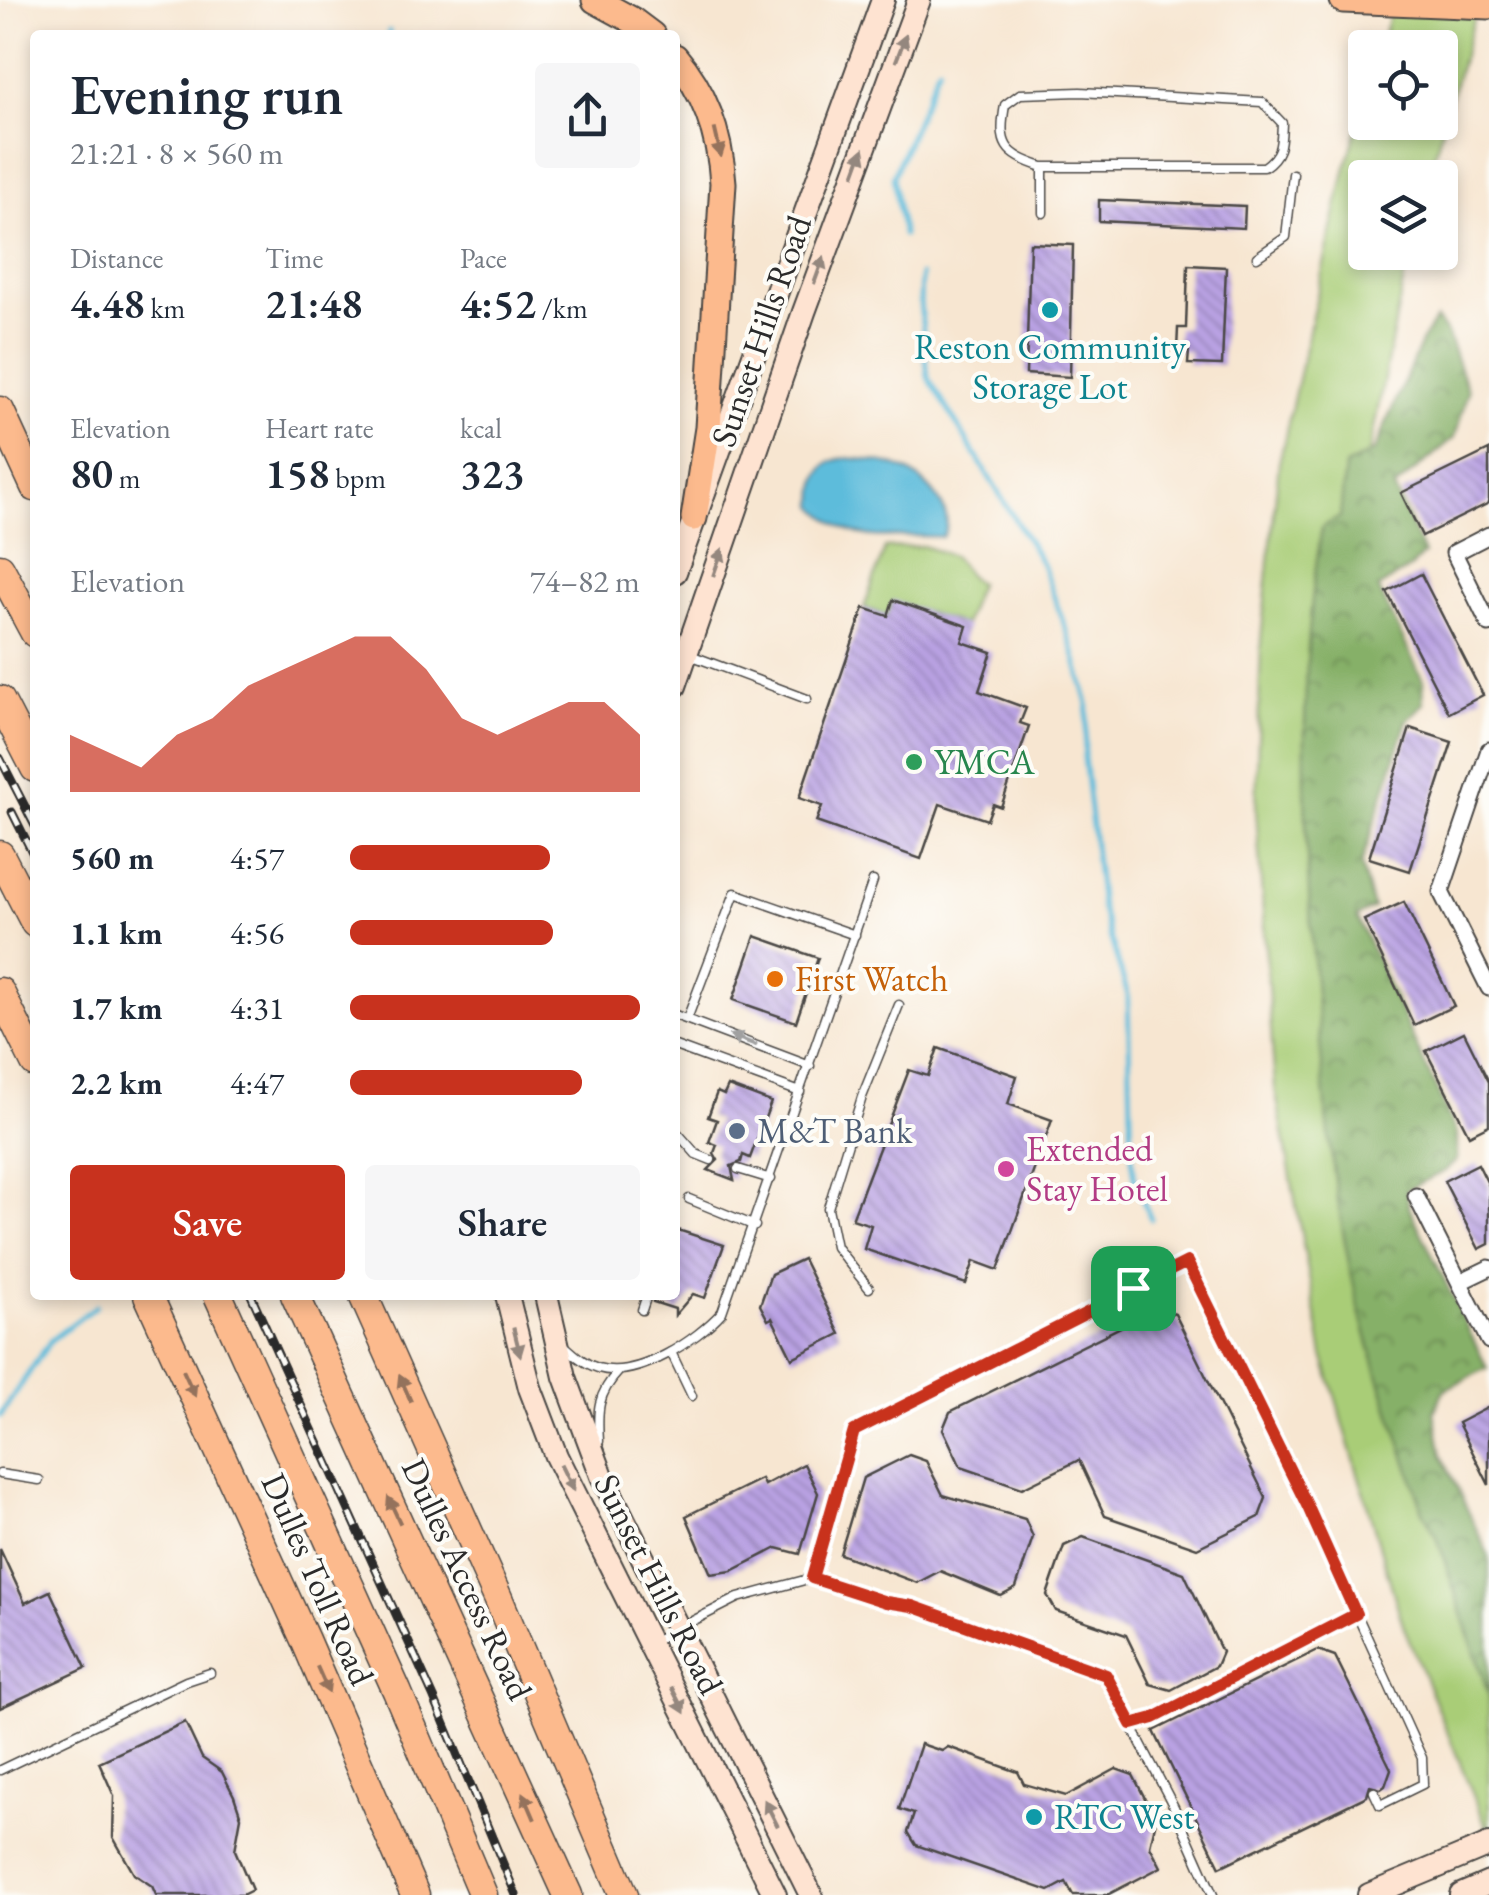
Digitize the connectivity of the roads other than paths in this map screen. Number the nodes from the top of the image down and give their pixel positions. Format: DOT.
graph roads {
  1 [pos="595,0"];
  2 [pos="883,0"];
  3 [pos="918,0"];
  4 [pos="1345,0"];
  5 [pos="1489,6"];
  6 [pos="645,30"];
  7 [pos="680,65"];
  8 [pos="1043,167"];
  9 [pos="1292,174"];
  10 [pos="1043,213"];
  11 [pos="1257,257"];
  12 [pos="0,411"];
  13 [pos="30,476"];
  14 [pos="694,518"];
  15 [pos="1489,535"];
  16 [pos="680,558"];
  17 [pos="0,568"];
  18 [pos="30,624"];
  19 [pos="1489,624"];
  20 [pos="686,654"];
  21 [pos="680,671"];
  22 [pos="0,700"];
  23 [pos="807,700"];
  24 [pos="1489,750"];
  25 [pos="30,758"];
  26 [pos="0,854"];
  27 [pos="874,881"];
  28 [pos="30,913"];
  29 [pos="855,935"];
  30 [pos="1489,988"];
  31 [pos="0,992"];
  32 [pos="899,1005"];
  33 [pos="680,1017"];
  34 [pos="687,1019"];
  35 [pos="680,1048"];
  36 [pos="30,1052"];
  37 [pos="810,1066"];
  38 [pos="800,1092"];
  39 [pos="680,1136"];
  40 [pos="711,1160"];
  41 [pos="738,1170"];
  42 [pos="771,1179"];
  43 [pos="1416,1196"];
  44 [pos="689,1199"];
  45 [pos="754,1226"];
  46 [pos="1489,1268"];
  47 [pos="1460,1282"];
  48 [pos="869,1288"];
  49 [pos="1133,1288"];
  50 [pos="150,1300"];
  51 [pos="220,1300"];
  52 [pos="297,1300"];
  53 [pos="365,1300"];
  54 [pos="508,1300"];
  55 [pos="547,1300"];
  56 [pos="645,1300"];
  57 [pos="642,1310"];
  58 [pos="1146,1315"];
  59 [pos="554,1337"];
  60 [pos="1489,1341"];
  61 [pos="671,1352"];
  62 [pos="619,1371"];
  63 [pos="692,1396"];
  64 [pos="0,1474"];
  65 [pos="602,1476"];
  66 [pos="39,1480"];
  67 [pos="812,1578"];
  68 [pos="1356,1614"];
  69 [pos="678,1628"];
  70 [pos="649,1643"];
  71 [pos="210,1674"];
  72 [pos="1132,1724"];
  73 [pos="0,1770"];
  74 [pos="1374,1792"];
  75 [pos="1185,1802"];
  76 [pos="1174,1808"];
  77 [pos="1489,1845"];
  78 [pos="1489,1883"];
  79 [pos="415,1895"];
  80 [pos="483,1895"];
  81 [pos="568,1895"];
  82 [pos="624,1895"];
  83 [pos="775,1895"];
  84 [pos="811,1895"];
  85 [pos="1212,1895"];
  86 [pos="1369,1895"];
  87 [pos="1461,1895"];
  1 -- 6 [label="highway"];
  2 -- 14 [label="main road, Sunset Hills Road"];
  20 -- 3 [label="main road, Sunset Hills Road, one-way"];
  4 -- 5 [label="highway"];
  7 -- 14 [label="highway, one-way"];
  8 -- 8 [label="lane"];
  8 -- 10 [label="lane"];
  9 -- 11 [label="lane"];
  12 -- 13 [label="highway"];
  14 -- 16 [label="main road, Sunset Hills Road"];
  15 -- 19 [label="street"];
  17 -- 18 [label="highway"];
  20 -- 21 [label="main road, Sunset Hills Road"];
  20 -- 23 [label="lane"];
  22 -- 25 [label="highway"];
  24 -- 30 [label="street"];
  26 -- 28 [label="highway"];
  27 -- 29 [label="lane"];
  29 -- 34 [label="lane"];
  29 -- 37 [label="lane"];
  31 -- 36 [label="highway"];
  32 -- 48 [label="lane"];
  33 -- 34 [label="lane"];
  37 -- 34 [label="lane, one-way"];
  35 -- 38 [label="lane"];
  37 -- 38 [label="lane"];
  38 -- 42 [label="lane"];
  39 -- 40 [label="lane"];
  41 -- 42 [label="lane"];
  42 -- 45 [label="lane"];
  43 -- 47 [label="street"];
  44 -- 45 [label="lane"];
  45 -- 61 [label="lane"];
  46 -- 47 [label="street"];
  47 -- 60 [label="street"];
  49 -- 58 [label="lane"];
  49 -- 67 [label="lane"];
  49 -- 68 [label="lane"];
  50 -- 79 [label="highway, Dulles Toll Road, one-way"];
  51 -- 80 [label="highway"];
  81 -- 52 [label="highway, Dulles Access Road, one-way"];
  82 -- 53 [label="highway, one-way"];
  54 -- 70 [label="main road, Sunset Hills Road, one-way"];
  55 -- 59 [label="main road, Sunset Hills Road"];
  56 -- 57 [label="lane"];
  59 -- 62 [label="lane"];
  59 -- 65 [label="main road, Sunset Hills Road"];
  61 -- 62 [label="lane"];
  61 -- 63 [label="lane"];
  62 -- 65 [label="lane"];
  64 -- 66 [label="lane"];
  65 -- 69 [label="main road, Sunset Hills Road"];
  67 -- 69 [label="lane"];
  67 -- 72 [label="lane"];
  68 -- 72 [label="lane"];
  68 -- 74 [label="lane"];
  69 -- 70 [label="lane"];
  84 -- 69 [label="main road, Sunset Hills Road, one-way"];
  70 -- 83 [label="main road, Sunset Hills Road, one-way"];
  71 -- 73 [label="lane"];
  72 -- 76 [label="lane"];
  75 -- 76 [label="lane"];
  76 -- 85 [label="lane"];
  77 -- 86 [label="main road"];
  78 -- 87 [label="main road"];
}
